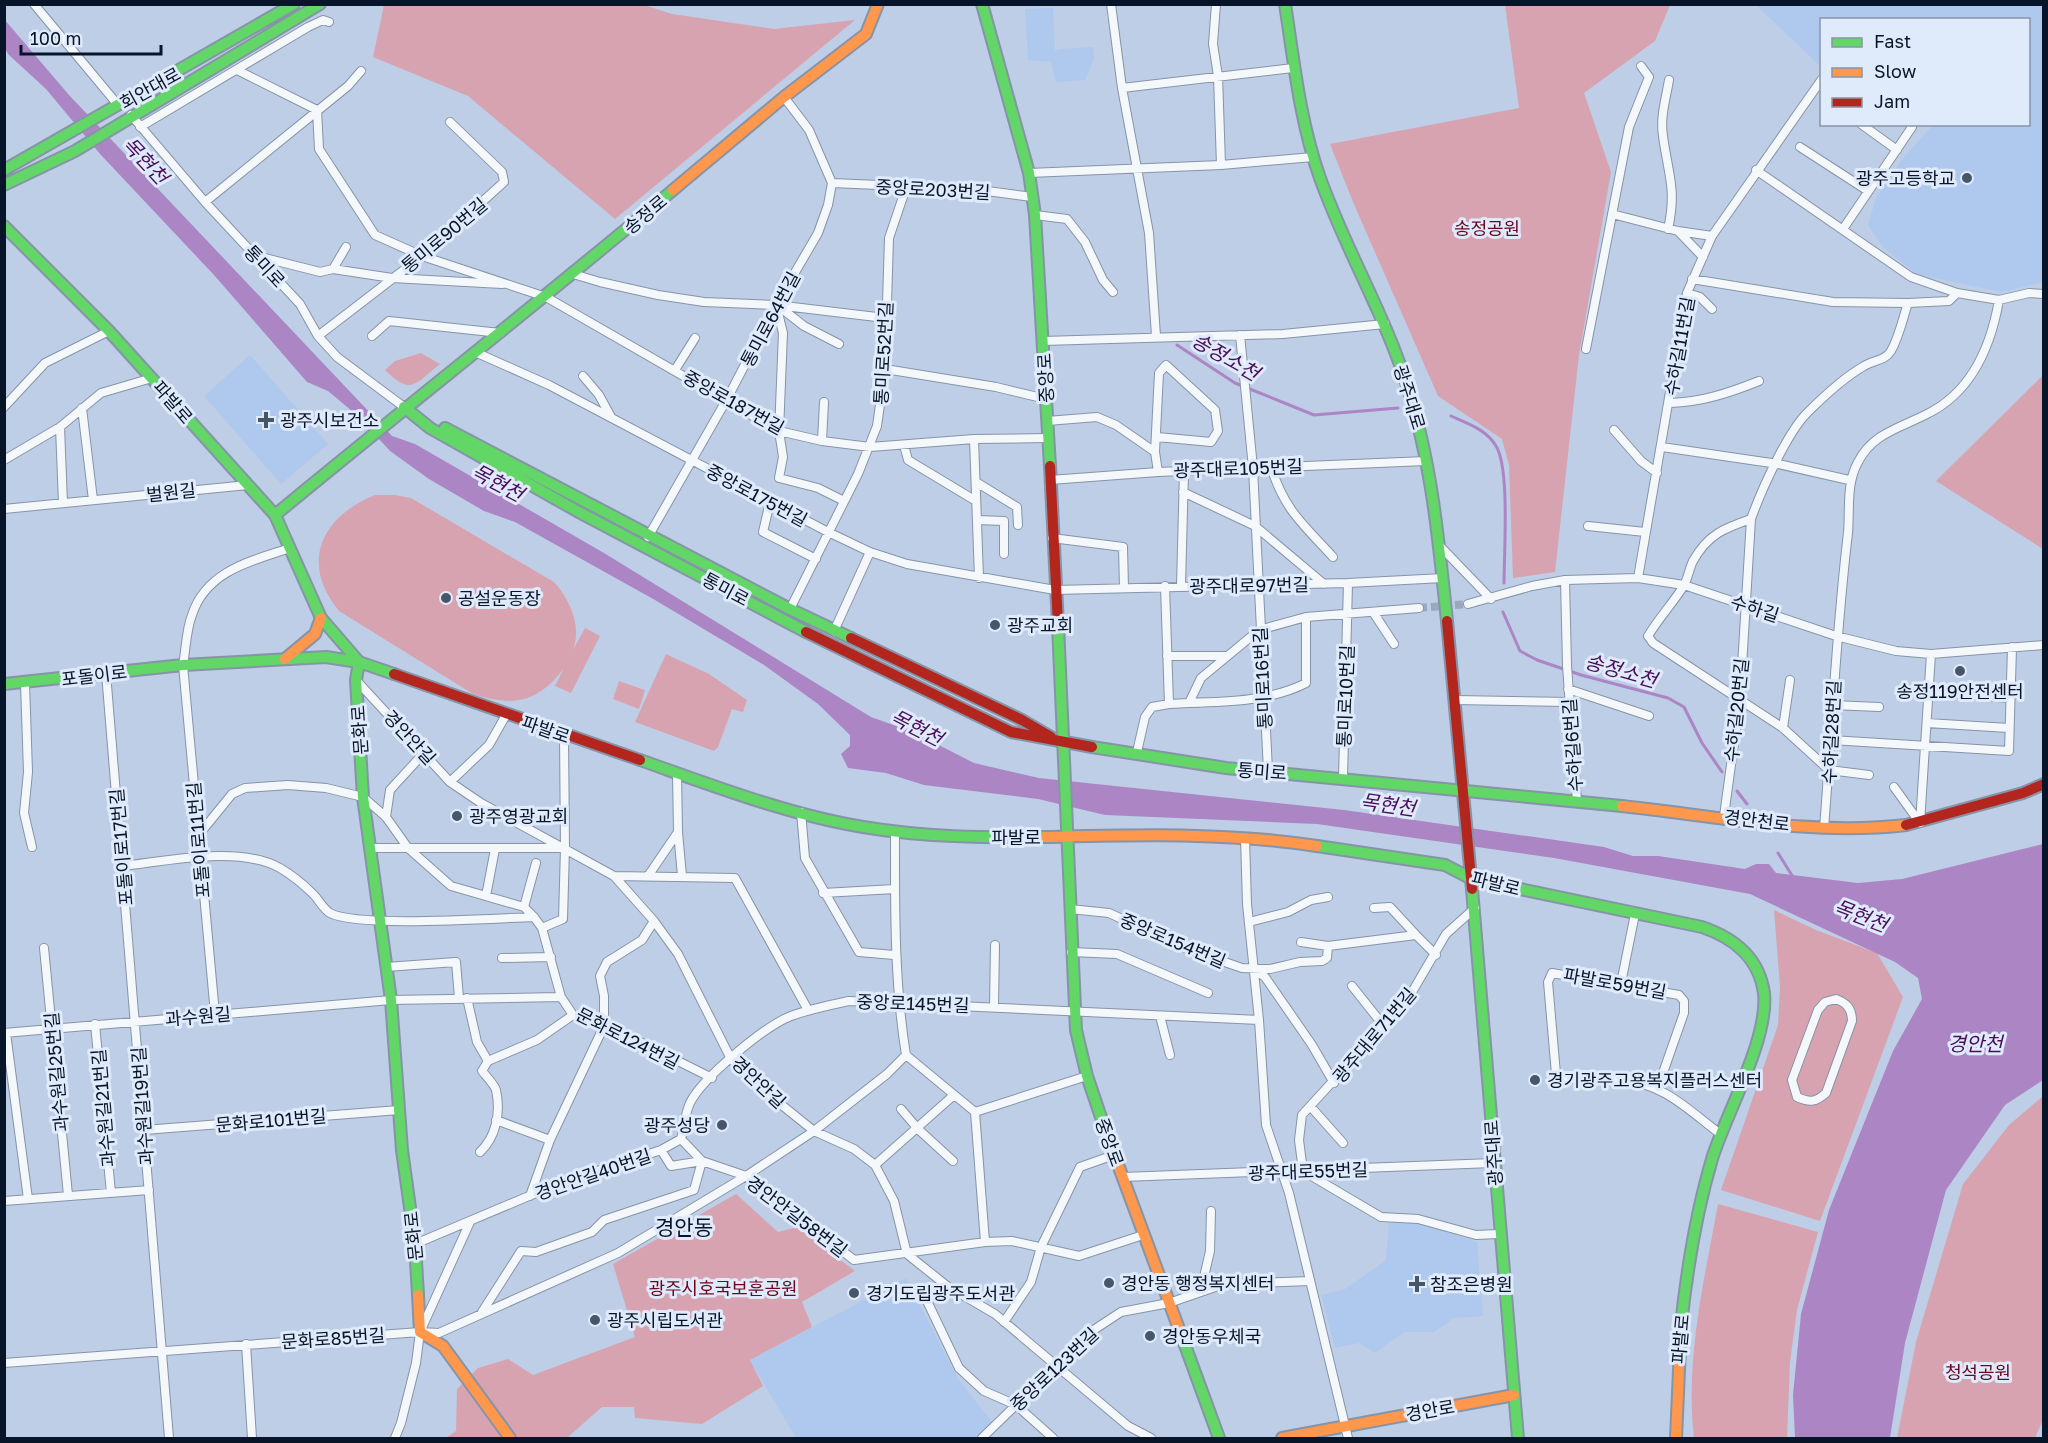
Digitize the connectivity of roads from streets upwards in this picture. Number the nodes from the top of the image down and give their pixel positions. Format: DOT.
graph roads {
  1 [pos="34,4"];
  2 [pos="294,4"];
  3 [pos="320,4"];
  4 [pos="878,4"];
  5 [pos="982,4"];
  6 [pos="1111,4"];
  7 [pos="1215,4"];
  8 [pos="1285,4"];
  9 [pos="329,22"];
  10 [pos="1641,66"];
  11 [pos="1293,68"];
  12 [pos="239,71"];
  13 [pos="361,71"];
  14 [pos="1218,76"];
  15 [pos="1669,80"];
  16 [pos="1820,80"];
  17 [pos="1122,88"];
  18 [pos="784,97"];
  19 [pos="118,105"];
  20 [pos="317,110"];
  21 [pos="132,115"];
  22 [pos="450,122"];
  23 [pos="1865,126"];
  24 [pos="1911,126"];
  25 [pos="140,128"];
  26 [pos="1800,147"];
  27 [pos="1897,150"];
  28 [pos="1313,157"];
  29 [pos="1221,165"];
  30 [pos="1137,168"];
  31 [pos="4,170"];
  32 [pos="1756,170"];
  33 [pos="1029,173"];
  34 [pos="832,183"];
  35 [pos="4,185"];
  36 [pos="906,188"];
  37 [pos="1868,191"];
  38 [pos="1032,197"];
  39 [pos="205,202"];
  40 [pos="1612,214"];
  41 [pos="1035,215"];
  42 [pos="4,226"];
  43 [pos="1668,229"];
  44 [pos="1843,229"];
  45 [pos="1678,231"];
  46 [pos="1712,236"];
  47 [pos="346,247"];
  48 [pos="255,256"];
  49 [pos="422,256"];
  50 [pos="1703,257"];
  51 [pos="333,269"];
  52 [pos="573,274"];
  53 [pos="392,278"];
  54 [pos="1692,279"];
  55 [pos="513,284"];
  56 [pos="1113,292"];
  57 [pos="1958,292"];
  58 [pos="1687,293"];
  59 [pos="2043,294"];
  60 [pos="546,297"];
  61 [pos="1999,300"];
  62 [pos="1908,303"];
  63 [pos="776,304"];
  64 [pos="1712,309"];
  65 [pos="885,318"];
  66 [pos="1385,324"];
  67 [pos="109,331"];
  68 [pos="500,333"];
  69 [pos="1240,335"];
  70 [pos="318,336"];
  71 [pos="372,336"];
  72 [pos="1156,336"];
  73 [pos="695,338"];
  74 [pos="1043,341"];
  75 [pos="839,344"];
  76 [pos="1586,349"];
  77 [pos="475,352"];
  78 [pos="885,369"];
  79 [pos="675,370"];
  80 [pos="583,376"];
  81 [pos="152,378"];
  82 [pos="1759,381"];
  83 [pos="727,399"];
  84 [pos="1046,399"];
  85 [pos="824,402"];
  86 [pos="1670,403"];
  87 [pos="4,407"];
  88 [pos="82,408"];
  89 [pos="401,410"];
  90 [pos="611,418"];
  91 [pos="1047,421"];
  92 [pos="60,427"];
  93 [pos="1614,430"];
  94 [pos="779,431"];
  95 [pos="1156,437"];
  96 [pos="1048,438"];
  97 [pos="974,439"];
  98 [pos="822,441"];
  99 [pos="904,445"];
  100 [pos="870,447"];
  101 [pos="1662,447"];
  102 [pos="1155,452"];
  103 [pos="4,460"];
  104 [pos="691,460"];
  105 [pos="1426,461"];
  106 [pos="1778,464"];
  107 [pos="1271,467"];
  108 [pos="1253,468"];
  109 [pos="1184,471"];
  110 [pos="1158,472"];
  111 [pos="1657,473"];
  112 [pos="1050,480"];
  113 [pos="1849,480"];
  114 [pos="976,482"];
  115 [pos="248,485"];
  116 [pos="1183,492"];
  117 [pos="93,500"];
  118 [pos="844,501"];
  119 [pos="976,501"];
  120 [pos="770,502"];
  121 [pos="63,503"];
  122 [pos="4,509"];
  123 [pos="272,512"];
  124 [pos="1751,519"];
  125 [pos="977,520"];
  126 [pos="1018,525"];
  127 [pos="1255,526"];
  128 [pos="1588,526"];
  129 [pos="828,532"];
  130 [pos="1645,532"];
  131 [pos="648,537"];
  132 [pos="1052,538"];
  133 [pos="1439,546"];
  134 [pos="290,548"];
  135 [pos="870,552"];
  136 [pos="1004,554"];
  137 [pos="1333,557"];
  138 [pos="816,559"];
  139 [pos="979,578"];
  140 [pos="1443,578"];
  141 [pos="1638,578"];
  142 [pos="1565,580"];
  143 [pos="1348,583"];
  144 [pos="1324,584"];
  145 [pos="1684,585"];
  146 [pos="1165,586"];
  147 [pos="1181,586"];
  148 [pos="1257,586"];
  149 [pos="1124,588"];
  150 [pos="1055,590"];
  151 [pos="1491,598"];
  152 [pos="1468,604"];
  153 [pos="1744,604"];
  154 [pos="1419,608"];
  155 [pos="790,609"];
  156 [pos="1373,612"];
  157 [pos="1348,613"];
  158 [pos="1306,617"];
  159 [pos="321,618"];
  160 [pos="1259,630"];
  161 [pos="834,631"];
  162 [pos="1836,636"];
  163 [pos="1394,644"];
  164 [pos="2043,645"];
  165 [pos="2012,647"];
  166 [pos="1931,654"];
  167 [pos="1167,656"];
  168 [pos="1226,656"];
  169 [pos="285,659"];
  170 [pos="358,662"];
  171 [pos="183,665"];
  172 [pos="106,673"];
  173 [pos="356,680"];
  174 [pos="1790,680"];
  175 [pos="25,683"];
  176 [pos="4,684"];
  177 [pos="1568,689"];
  178 [pos="1929,692"];
  179 [pos="1263,697"];
  180 [pos="2010,698"];
  181 [pos="1740,699"];
  182 [pos="1455,700"];
  183 [pos="1189,702"];
  184 [pos="1569,702"];
  185 [pos="1169,704"];
  186 [pos="1832,705"];
  187 [pos="1879,707"];
  188 [pos="506,715"];
  189 [pos="1649,716"];
  190 [pos="1927,723"];
  191 [pos="1782,728"];
  192 [pos="2009,728"];
  193 [pos="564,735"];
  194 [pos="1831,741"];
  195 [pos="1061,743"];
  196 [pos="1926,747"];
  197 [pos="1137,752"];
  198 [pos="423,754"];
  199 [pos="1829,770"];
  200 [pos="1268,771"];
  201 [pos="677,774"];
  202 [pos="1869,775"];
  203 [pos="1342,778"];
  204 [pos="450,782"];
  205 [pos="2043,784"];
  206 [pos="1894,787"];
  207 [pos="1465,790"];
  208 [pos="363,797"];
  209 [pos="1577,801"];
  210 [pos="801,812"];
  211 [pos="1724,816"];
  212 [pos="386,817"];
  213 [pos="1920,823"];
  214 [pos="1824,828"];
  215 [pos="678,832"];
  216 [pos="895,832"];
  217 [pos="1066,835"];
  218 [pos="197,837"];
  219 [pos="1245,838"];
  220 [pos="32,847"];
  221 [pos="372,848"];
  222 [pos="408,848"];
  223 [pos="565,848"];
  224 [pos="495,849"];
  225 [pos="199,857"];
  226 [pos="536,863"];
  227 [pos="122,866"];
  228 [pos="614,876"];
  229 [pos="648,876"];
  230 [pos="682,876"];
  231 [pos="1472,879"];
  232 [pos="895,889"];
  233 [pos="824,893"];
  234 [pos="486,896"];
  235 [pos="1328,897"];
  236 [pos="524,907"];
  237 [pos="1374,908"];
  238 [pos="1475,908"];
  239 [pos="1070,909"];
  240 [pos="1635,914"];
  241 [pos="534,917"];
  242 [pos="380,921"];
  243 [pos="654,921"];
  244 [pos="1249,921"];
  245 [pos="542,928"];
  246 [pos="1416,935"];
  247 [pos="1300,942"];
  248 [pos="995,945"];
  249 [pos="1328,946"];
  250 [pos="44,948"];
  251 [pos="1071,952"];
  252 [pos="894,954"];
  253 [pos="1436,954"];
  254 [pos="552,957"];
  255 [pos="502,958"];
  256 [pos="386,967"];
  257 [pos="1255,970"];
  258 [pos="1621,983"];
  259 [pos="1352,986"];
  260 [pos="1208,993"];
  261 [pos="561,997"];
  262 [pos="463,998"];
  263 [pos="391,1000"];
  264 [pos="897,1003"];
  265 [pos="994,1006"];
  266 [pos="808,1010"];
  267 [pos="1818,1010"];
  268 [pos="1074,1011"];
  269 [pos="215,1014"];
  270 [pos="573,1015"];
  271 [pos="1160,1016"];
  272 [pos="1259,1020"];
  273 [pos="136,1022"];
  274 [pos="95,1024"];
  275 [pos="1383,1025"];
  276 [pos="604,1026"];
  277 [pos="52,1028"];
  278 [pos="5,1033"];
  279 [pos="906,1055"];
  280 [pos="1170,1055"];
  281 [pos="731,1059"];
  282 [pos="488,1061"];
  283 [pos="1087,1076"];
  284 [pos="711,1078"];
  285 [pos="1334,1083"];
  286 [pos="1658,1087"];
  287 [pos="954,1095"];
  288 [pos="1311,1107"];
  289 [pos="901,1109"];
  290 [pos="399,1110"];
  291 [pos="975,1112"];
  292 [pos="496,1120"];
  293 [pos="144,1130"];
  294 [pos="918,1130"];
  295 [pos="814,1131"];
  296 [pos="1719,1132"];
  297 [pos="681,1139"];
  298 [pos="550,1140"];
  299 [pos="1343,1143"];
  300 [pos="661,1150"];
  301 [pos="480,1152"];
  302 [pos="1114,1155"];
  303 [pos="702,1161"];
  304 [pos="953,1161"];
  305 [pos="1494,1163"];
  306 [pos="875,1165"];
  307 [pos="1304,1171"];
  308 [pos="1282,1173"];
  309 [pos="746,1176"];
  310 [pos="1123,1177"];
  311 [pos="149,1190"];
  312 [pos="111,1193"];
  313 [pos="68,1195"];
  314 [pos="530,1196"];
  315 [pos="28,1199"];
  316 [pos="4,1201"];
  317 [pos="1211,1211"];
  318 [pos="470,1222"];
  319 [pos="1143,1234"];
  320 [pos="1498,1234"];
  321 [pos="985,1242"];
  322 [pos="415,1244"];
  323 [pos="1041,1247"];
  324 [pos="907,1254"];
  325 [pos="1310,1281"];
  326 [pos="947,1286"];
  327 [pos="1201,1290"];
  328 [pos="1169,1303"];
  329 [pos="481,1313"];
  330 [pos="1004,1322"];
  331 [pos="420,1332"];
  332 [pos="246,1344"];
  333 [pos="163,1350"];
  334 [pos="4,1363"];
  335 [pos="1056,1367"];
  336 [pos="1514,1395"];
  337 [pos="1016,1405"];
  338 [pos="1346,1426"];
  339 [pos="169,1438"];
  340 [pos="252,1438"];
  341 [pos="395,1438"];
  342 [pos="510,1438"];
  343 [pos="982,1438"];
  344 [pos="1053,1438"];
  345 [pos="1151,1438"];
  346 [pos="1219,1438"];
  347 [pos="1282,1438"];
  348 [pos="1348,1438"];
  349 [pos="1518,1438"];
  350 [pos="1676,1438"];
  1 -- 19 [label="street"];
  2 -- 19 [label="street, 회안대로"];
  3 -- 21 [label="street, 회안대로"];
  4 -- 18 [label="street, 송정로"];
  5 -- 33 [label="street, 중앙로"];
  6 -- 17 [label="street"];
  7 -- 14 [label="street"];
  8 -- 11 [label="street, 광주대로"];
  9 -- 12 [label="street"];
  10 -- 40 [label="street"];
  11 -- 14 [label="street"];
  11 -- 28 [label="street, 광주대로"];
  12 -- 20 [label="street"];
  12 -- 25 [label="street"];
  13 -- 20 [label="street"];
  14 -- 17 [label="street"];
  14 -- 29 [label="street"];
  15 -- 43 [label="street"];
  16 -- 32 [label="street, 수하길11번길"];
  17 -- 30 [label="street"];
  18 -- 34 [label="street"];
  18 -- 52 [label="street, 송정로"];
  19 -- 31 [label="street, 회안대로"];
  20 -- 39 [label="street"];
  20 -- 49 [label="street"];
  21 -- 25 [label="street, 통미로"];
  21 -- 35 [label="street, 회안대로"];
  22 -- 49 [label="street, 통미로90번길"];
  23 -- 27 [label="street"];
  24 -- 27 [label="street"];
  25 -- 39 [label="street, 통미로"];
  26 -- 37 [label="street"];
  27 -- 37 [label="street"];
  28 -- 29 [label="street"];
  28 -- 66 [label="street, 광주대로"];
  29 -- 30 [label="street"];
  30 -- 33 [label="street"];
  30 -- 72 [label="street"];
  32 -- 44 [label="street"];
  32 -- 46 [label="street, 수하길11번길"];
  33 -- 38 [label="street, 중앙로"];
  34 -- 36 [label="street, 중앙로203번길"];
  34 -- 63 [label="street, 통미로64번길"];
  36 -- 38 [label="street, 중앙로203번길"];
  36 -- 65 [label="street, 통미로52번길"];
  37 -- 44 [label="street"];
  38 -- 41 [label="street, 중앙로"];
  39 -- 48 [label="street, 통미로"];
  40 -- 43 [label="street"];
  40 -- 76 [label="street"];
  41 -- 56 [label="street"];
  41 -- 74 [label="street, 중앙로"];
  42 -- 67 [label="street, 파발로"];
  43 -- 45 [label="street"];
  44 -- 57 [label="street"];
  45 -- 46 [label="street"];
  45 -- 50 [label="street"];
  46 -- 50 [label="street, 수하길11번길"];
  47 -- 51 [label="street"];
  48 -- 51 [label="street"];
  48 -- 70 [label="street, 통미로"];
  49 -- 53 [label="street, 통미로90번길"];
  49 -- 55 [label="street"];
  50 -- 54 [label="street, 수하길11번길"];
  51 -- 53 [label="street"];
  52 -- 60 [label="street, 송정로"];
  52 -- 63 [label="street"];
  53 -- 55 [label="street"];
  53 -- 70 [label="street, 통미로90번길"];
  54 -- 58 [label="street, 수하길11번길"];
  54 -- 62 [label="street"];
  55 -- 60 [label="street, 중앙로187번길"];
  57 -- 61 [label="street"];
  57 -- 62 [label="street"];
  58 -- 64 [label="street"];
  58 -- 86 [label="street, 수하길11번길"];
  59 -- 61 [label="street"];
  60 -- 68 [label="street, 송정로"];
  60 -- 79 [label="street, 중앙로187번길"];
  61 -- 113 [label="street"];
  62 -- 106 [label="street, 수하길20번길"];
  63 -- 65 [label="street"];
  63 -- 75 [label="street"];
  63 -- 83 [label="street, 통미로64번길"];
  63 -- 94 [label="street"];
  65 -- 78 [label="street, 통미로52번길"];
  66 -- 69 [label="street"];
  66 -- 105 [label="street, 광주대로"];
  67 -- 81 [label="street, 파발로"];
  67 -- 87 [label="street"];
  68 -- 71 [label="street"];
  68 -- 77 [label="street, 송정로"];
  69 -- 72 [label="street"];
  69 -- 108 [label="street, 통미로16번길"];
  70 -- 89 [label="street, 통미로"];
  72 -- 74 [label="street"];
  73 -- 79 [label="street"];
  74 -- 84 [label="street, 중앙로"];
  77 -- 89 [label="street, 송정로"];
  77 -- 90 [label="street, 중앙로175번길"];
  78 -- 84 [label="street"];
  78 -- 100 [label="street, 통미로52번길"];
  79 -- 83 [label="street, 중앙로187번길"];
  80 -- 90 [label="street"];
  81 -- 88 [label="street"];
  81 -- 115 [label="street, 파발로"];
  82 -- 86 [label="street"];
  83 -- 94 [label="street, 중앙로187번길"];
  83 -- 104 [label="street, 통미로64번길"];
  84 -- 91 [label="street, 중앙로"];
  85 -- 98 [label="street"];
  86 -- 101 [label="street, 수하길11번길"];
  88 -- 92 [label="street"];
  88 -- 117 [label="street"];
  89 -- 123 [label="street, 송정로"];
  89 -- 131 [label="street, 통미로"];
  89 -- 195 [label="street, 통미로"];
  90 -- 104 [label="street, 중앙로175번길"];
  91 -- 96 [label="street, 중앙로"];
  91 -- 102 [label="street"];
  92 -- 103 [label="street"];
  92 -- 121 [label="street"];
  93 -- 111 [label="street"];
  94 -- 98 [label="street, 중앙로187번길"];
  94 -- 118 [label="street"];
  95 -- 95 [label="street"];
  95 -- 102 [label="street"];
  96 -- 97 [label="street, 중앙로187번길"];
  96 -- 112 [label="street, 중앙로"];
  97 -- 99 [label="street, 중앙로187번길"];
  97 -- 114 [label="street"];
  98 -- 100 [label="street, 중앙로187번길"];
  99 -- 100 [label="street, 중앙로187번길"];
  99 -- 119 [label="street"];
  100 -- 118 [label="street, 통미로52번길"];
  101 -- 106 [label="street"];
  101 -- 111 [label="street, 수하길11번길"];
  102 -- 110 [label="street"];
  104 -- 120 [label="street, 중앙로175번길"];
  104 -- 131 [label="street, 통미로64번길"];
  105 -- 107 [label="street, 광주대로105번길"];
  105 -- 133 [label="street, 광주대로"];
  106 -- 113 [label="street"];
  106 -- 124 [label="street, 수하길20번길"];
  107 -- 108 [label="street, 광주대로105번길"];
  107 -- 137 [label="street"];
  108 -- 109 [label="street, 광주대로105번길"];
  108 -- 127 [label="street, 통미로16번길"];
  109 -- 110 [label="street, 광주대로105번길"];
  109 -- 116 [label="street"];
  110 -- 112 [label="street, 광주대로105번길"];
  111 -- 130 [label="street, 수하길11번길"];
  112 -- 132 [label="street, 중앙로"];
  113 -- 162 [label="street, 수하길28번길"];
  114 -- 119 [label="street"];
  114 -- 126 [label="street"];
  115 -- 117 [label="street, 벌원길"];
  115 -- 123 [label="street, 파발로"];
  116 -- 127 [label="street"];
  116 -- 147 [label="street"];
  117 -- 121 [label="street, 벌원길"];
  118 -- 129 [label="street, 통미로52번길"];
  119 -- 125 [label="street"];
  120 -- 129 [label="street, 중앙로175번길"];
  120 -- 138 [label="street"];
  121 -- 122 [label="street, 벌원길"];
  123 -- 134 [label="street, 파발로"];
  124 -- 145 [label="street"];
  124 -- 153 [label="street, 수하길20번길"];
  125 -- 136 [label="street"];
  125 -- 139 [label="street"];
  127 -- 144 [label="street"];
  127 -- 148 [label="street, 통미로16번길"];
  128 -- 130 [label="street"];
  129 -- 135 [label="street, 중앙로175번길"];
  129 -- 138 [label="street, 통미로52번길"];
  130 -- 141 [label="street, 수하길11번길"];
  131 -- 155 [label="street, 통미로"];
  132 -- 149 [label="street"];
  132 -- 150 [label="street, 중앙로"];
  133 -- 140 [label="street, 광주대로"];
  133 -- 151 [label="street"];
  134 -- 159 [label="street, 파발로"];
  134 -- 171 [label="street"];
  135 -- 139 [label="street, 중앙로175번길"];
  135 -- 161 [label="street"];
  138 -- 155 [label="street, 통미로52번길"];
  139 -- 150 [label="street, 중앙로175번길"];
  140 -- 143 [label="street, 광주대로97번길"];
  140 -- 182 [label="street, 광주대로"];
  141 -- 142 [label="street, 수하길"];
  141 -- 145 [label="street, 수하길"];
  142 -- 151 [label="street, 수하길"];
  142 -- 177 [label="street, 수하길6번길"];
  143 -- 144 [label="street, 광주대로97번길"];
  143 -- 157 [label="street, 통미로10번길"];
  144 -- 148 [label="street, 광주대로97번길"];
  145 -- 153 [label="street, 수하길"];
  145 -- 181 [label="street"];
  146 -- 147 [label="street, 광주대로97번길"];
  146 -- 149 [label="street, 광주대로97번길"];
  146 -- 167 [label="street"];
  147 -- 148 [label="street, 광주대로97번길"];
  148 -- 160 [label="street, 통미로16번길"];
  149 -- 150 [label="street, 광주대로97번길"];
  150 -- 195 [label="street, 중앙로"];
  151 -- 152 [label="street, 수하길"];
  153 -- 162 [label="street, 수하길"];
  153 -- 181 [label="street, 수하길20번길"];
  154 -- 156 [label="street"];
  155 -- 161 [label="street, 통미로"];
  156 -- 157 [label="street"];
  156 -- 163 [label="street"];
  157 -- 158 [label="street"];
  157 -- 203 [label="street, 통미로10번길"];
  158 -- 160 [label="street"];
  158 -- 179 [label="street"];
  159 -- 169 [label="street"];
  159 -- 170 [label="street, 파발로"];
  160 -- 168 [label="street"];
  160 -- 179 [label="street, 통미로16번길"];
  161 -- 195 [label="street, 통미로"];
  162 -- 166 [label="street, 수하길"];
  162 -- 186 [label="street, 수하길28번길"];
  164 -- 165 [label="street, 수하길"];
  165 -- 166 [label="street, 수하길"];
  165 -- 180 [label="street"];
  166 -- 178 [label="street"];
  167 -- 168 [label="street"];
  167 -- 185 [label="street"];
  168 -- 183 [label="street"];
  169 -- 170 [label="street, 포돌이로"];
  169 -- 171 [label="street, 포돌이로"];
  170 -- 173 [label="street, 문화로"];
  170 -- 188 [label="street, 파발로"];
  171 -- 172 [label="street, 포돌이로"];
  171 -- 218 [label="street, 포돌이로11번길"];
  172 -- 175 [label="street, 포돌이로"];
  172 -- 227 [label="street, 포돌이로17번길"];
  173 -- 198 [label="street, 경안안길"];
  173 -- 208 [label="street, 문화로"];
  174 -- 191 [label="street"];
  175 -- 176 [label="street, 포돌이로"];
  175 -- 220 [label="street"];
  177 -- 184 [label="street, 수하길6번길"];
  177 -- 189 [label="street"];
  178 -- 180 [label="street"];
  178 -- 190 [label="street"];
  179 -- 183 [label="street"];
  179 -- 200 [label="street, 통미로16번길"];
  180 -- 192 [label="street"];
  181 -- 191 [label="street"];
  181 -- 211 [label="street, 수하길20번길"];
  182 -- 184 [label="street"];
  182 -- 207 [label="street, 광주대로"];
  183 -- 185 [label="street"];
  184 -- 209 [label="street, 수하길6번길"];
  185 -- 197 [label="street"];
  186 -- 187 [label="street"];
  186 -- 194 [label="street, 수하길28번길"];
  188 -- 193 [label="street, 파발로"];
  188 -- 204 [label="street"];
  190 -- 192 [label="street"];
  190 -- 196 [label="street"];
  191 -- 199 [label="street"];
  192 -- 196 [label="street"];
  193 -- 201 [label="street, 파발로"];
  193 -- 223 [label="street"];
  194 -- 196 [label="street"];
  194 -- 199 [label="street, 수하길28번길"];
  195 -- 197 [label="street, 통미로"];
  195 -- 217 [label="street, 중앙로"];
  196 -- 213 [label="street"];
  197 -- 200 [label="street, 통미로"];
  198 -- 204 [label="street, 경안안길"];
  198 -- 212 [label="street"];
  199 -- 202 [label="street"];
  199 -- 214 [label="street, 수하길28번길"];
  200 -- 203 [label="street, 통미로"];
  201 -- 210 [label="street, 파발로"];
  201 -- 215 [label="street"];
  203 -- 207 [label="street, 통미로"];
  204 -- 223 [label="street, 경안안길"];
  205 -- 213 [label="street, 경안천로"];
  206 -- 213 [label="street"];
  207 -- 209 [label="street, 경안천로"];
  207 -- 231 [label="street, 광주대로"];
  208 -- 212 [label="street, 문화로124번길"];
  208 -- 218 [label="street"];
  208 -- 221 [label="street, 문화로"];
  209 -- 211 [label="street, 경안천로"];
  210 -- 216 [label="street, 파발로"];
  210 -- 233 [label="street"];
  211 -- 214 [label="street, 경안천로"];
  212 -- 222 [label="street, 문화로124번길"];
  213 -- 214 [label="street, 경안천로"];
  215 -- 229 [label="street"];
  215 -- 230 [label="street"];
  216 -- 217 [label="street, 파발로"];
  216 -- 232 [label="street"];
  217 -- 219 [label="street, 파발로"];
  217 -- 239 [label="street, 중앙로"];
  218 -- 225 [label="street, 포돌이로11번길"];
  219 -- 231 [label="street, 파발로"];
  219 -- 244 [label="street"];
  221 -- 222 [label="street"];
  221 -- 242 [label="street, 문화로"];
  222 -- 224 [label="street"];
  222 -- 234 [label="street, 문화로124번길"];
  223 -- 224 [label="street"];
  223 -- 228 [label="street, 경안안길"];
  223 -- 245 [label="street"];
  224 -- 234 [label="street"];
  225 -- 227 [label="street"];
  225 -- 242 [label="street"];
  225 -- 269 [label="street, 포돌이로11번길"];
  226 -- 236 [label="street"];
  227 -- 273 [label="street, 포돌이로17번길"];
  228 -- 229 [label="street"];
  228 -- 243 [label="street, 경안안길"];
  229 -- 230 [label="street"];
  230 -- 266 [label="street"];
  231 -- 238 [label="street, 광주대로"];
  231 -- 240 [label="street, 파발로"];
  232 -- 233 [label="street"];
  232 -- 252 [label="street"];
  233 -- 252 [label="street"];
  234 -- 236 [label="street, 문화로124번길"];
  235 -- 244 [label="street"];
  236 -- 241 [label="street, 문화로124번길"];
  237 -- 246 [label="street"];
  238 -- 253 [label="street, 광주대로71번길"];
  238 -- 305 [label="street, 광주대로"];
  239 -- 251 [label="street, 중앙로"];
  239 -- 257 [label="street, 중앙로154번길"];
  240 -- 258 [label="street"];
  240 -- 296 [label="street, 파발로"];
  241 -- 242 [label="street"];
  241 -- 245 [label="street, 문화로124번길"];
  242 -- 256 [label="street, 문화로"];
  243 -- 276 [label="street"];
  243 -- 281 [label="street, 경안안길"];
  244 -- 257 [label="street"];
  245 -- 254 [label="street, 문화로124번길"];
  246 -- 249 [label="street"];
  246 -- 253 [label="street"];
  247 -- 249 [label="street"];
  248 -- 265 [label="street"];
  249 -- 257 [label="street, 중앙로154번길"];
  250 -- 277 [label="street, 과수원길25번길"];
  251 -- 260 [label="street"];
  251 -- 268 [label="street, 중앙로"];
  252 -- 264 [label="street"];
  253 -- 275 [label="street, 광주대로71번길"];
  254 -- 255 [label="street"];
  254 -- 261 [label="street, 문화로124번길"];
  256 -- 262 [label="street"];
  256 -- 263 [label="street, 문화로"];
  257 -- 272 [label="street"];
  257 -- 285 [label="street"];
  258 -- 286 [label="street, 파발로59번길"];
  258 -- 286 [label="street, 파발로59번길"];
  259 -- 275 [label="street"];
  261 -- 262 [label="street"];
  261 -- 270 [label="street, 문화로124번길"];
  262 -- 263 [label="street"];
  262 -- 282 [label="street"];
  263 -- 269 [label="street, 과수원길"];
  263 -- 290 [label="street, 문화로"];
  264 -- 265 [label="street, 중앙로145번길"];
  264 -- 266 [label="street, 중앙로145번길"];
  264 -- 279 [label="street"];
  265 -- 268 [label="street, 중앙로145번길"];
  266 -- 281 [label="street, 중앙로145번길"];
  267 -- 267 [label="street"];
  268 -- 271 [label="street, 중앙로145번길"];
  268 -- 283 [label="street, 중앙로"];
  269 -- 273 [label="street, 과수원길"];
  270 -- 276 [label="street, 문화로124번길"];
  270 -- 282 [label="street"];
  271 -- 272 [label="street, 중앙로145번길"];
  271 -- 280 [label="street"];
  272 -- 308 [label="street"];
  273 -- 274 [label="street, 과수원길"];
  273 -- 293 [label="street, 과수원길19번길"];
  274 -- 277 [label="street, 과수원길"];
  274 -- 312 [label="street, 과수원길21번길"];
  275 -- 285 [label="street, 광주대로71번길"];
  276 -- 284 [label="street, 문화로124번길"];
  276 -- 298 [label="street"];
  277 -- 278 [label="street, 과수원길"];
  277 -- 313 [label="street, 과수원길25번길"];
  278 -- 315 [label="street"];
  279 -- 287 [label="street"];
  279 -- 295 [label="street, 문화로85번길"];
  281 -- 284 [label="street"];
  281 -- 295 [label="street, 경안안길"];
  282 -- 292 [label="street"];
  283 -- 291 [label="street"];
  283 -- 302 [label="street, 중앙로"];
  284 -- 297 [label="street"];
  285 -- 288 [label="street, 광주대로71번길"];
  286 -- 296 [label="street, 파발로59번길"];
  287 -- 291 [label="street"];
  287 -- 294 [label="street"];
  288 -- 299 [label="street"];
  288 -- 307 [label="street, 광주대로71번길"];
  289 -- 294 [label="street"];
  290 -- 293 [label="street, 문화로101번길"];
  290 -- 322 [label="street, 문화로"];
  291 -- 321 [label="street"];
  292 -- 298 [label="street"];
  292 -- 301 [label="street"];
  293 -- 311 [label="street, 과수원길19번길"];
  294 -- 304 [label="street"];
  294 -- 306 [label="street"];
  295 -- 306 [label="street, 경안안길"];
  295 -- 309 [label="street, 문화로85번길"];
  296 -- 350 [label="street, 파발로"];
  297 -- 300 [label="street, 경안안길40번길"];
  297 -- 303 [label="street"];
  298 -- 314 [label="street"];
  300 -- 303 [label="street, 경안안길58번길"];
  300 -- 314 [label="street, 경안안길40번길"];
  302 -- 310 [label="street, 중앙로"];
  302 -- 323 [label="street"];
  303 -- 309 [label="street, 경안안길58번길"];
  303 -- 329 [label="street"];
  305 -- 307 [label="street, 광주대로55번길"];
  305 -- 320 [label="street, 광주대로"];
  306 -- 324 [label="street, 경안안길"];
  307 -- 308 [label="street, 광주대로55번길"];
  307 -- 320 [label="street"];
  308 -- 310 [label="street, 광주대로55번길"];
  308 -- 325 [label="street"];
  309 -- 324 [label="street, 경안안길58번길"];
  309 -- 329 [label="street, 문화로85번길"];
  310 -- 319 [label="street, 중앙로"];
  311 -- 312 [label="street, 과수원길19번길"];
  311 -- 333 [label="street, 과수원길19번길"];
  312 -- 313 [label="street, 과수원길19번길"];
  313 -- 315 [label="street, 과수원길19번길"];
  314 -- 318 [label="street, 경안안길40번길"];
  315 -- 316 [label="street, 과수원길19번길"];
  317 -- 327 [label="street"];
  318 -- 322 [label="street, 경안안길40번길"];
  318 -- 331 [label="street"];
  319 -- 323 [label="street, 경안안길58번길"];
  319 -- 328 [label="street, 중앙로"];
  320 -- 336 [label="street, 광주대로"];
  321 -- 323 [label="street, 경안안길58번길"];
  321 -- 324 [label="street, 경안안길58번길"];
  322 -- 331 [label="street, 문화로"];
  323 -- 330 [label="street"];
  324 -- 326 [label="street"];
  325 -- 327 [label="street, 중앙로123번길"];
  325 -- 338 [label="street"];
  326 -- 330 [label="street"];
  326 -- 337 [label="street"];
  327 -- 328 [label="street, 중앙로123번길"];
  328 -- 335 [label="street, 중앙로123번길"];
  328 -- 346 [label="street, 중앙로"];
  329 -- 331 [label="street, 문화로85번길"];
  330 -- 335 [label="street"];
  331 -- 332 [label="street, 문화로85번길"];
  331 -- 341 [label="street"];
  331 -- 342 [label="street"];
  332 -- 333 [label="street, 문화로85번길"];
  332 -- 340 [label="street"];
  333 -- 334 [label="street, 문화로85번길"];
  333 -- 339 [label="street"];
  335 -- 337 [label="street, 중앙로123번길"];
  335 -- 345 [label="street"];
  336 -- 338 [label="street, 경안로"];
  336 -- 349 [label="street, 광주대로"];
  337 -- 343 [label="street, 중앙로123번길"];
  337 -- 344 [label="street"];
  338 -- 347 [label="street, 경안로"];
  338 -- 348 [label="street"];
}
